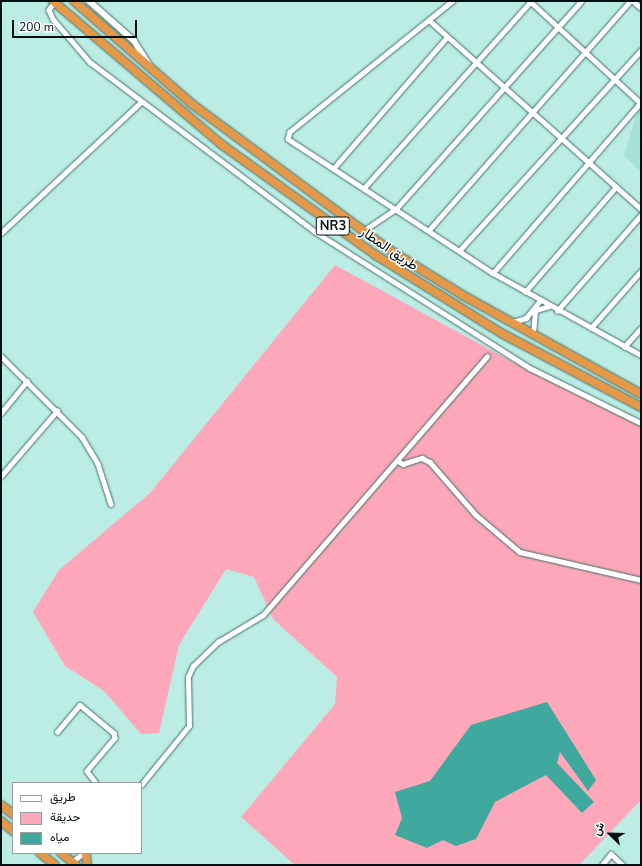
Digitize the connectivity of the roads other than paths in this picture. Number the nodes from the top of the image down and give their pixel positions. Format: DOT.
graph roads {
  1 [pos="74,1"];
  2 [pos="89,1"];
  3 [pos="453,1"];
  4 [pos="530,1"];
  5 [pos="580,1"];
  6 [pos="632,1"];
  7 [pos="54,2"];
  8 [pos="641,8"];
  9 [pos="429,20"];
  10 [pos="558,27"];
  11 [pos="447,37"];
  12 [pos="641,50"];
  13 [pos="586,52"];
  14 [pos="476,62"];
  15 [pos="152,70"];
  16 [pos="616,78"];
  17 [pos="504,87"];
  18 [pos="141,102"];
  19 [pos="532,112"];
  20 [pos="561,138"];
  21 [pos="588,162"];
  22 [pos="333,168"];
  23 [pos="616,187"];
  24 [pos="364,188"];
  25 [pos="396,209"];
  26 [pos="641,209"];
  27 [pos="641,215"];
  28 [pos="429,230"];
  29 [pos="363,231"];
  30 [pos="1,233"];
  31 [pos="459,251"];
  32 [pos="641,271"];
  33 [pos="493,273"];
  34 [pos="525,292"];
  35 [pos="534,297"];
  36 [pos="541,301"];
  37 [pos="550,306"];
  38 [pos="535,310"];
  39 [pos="557,311"];
  40 [pos="511,322"];
  41 [pos="591,328"];
  42 [pos="641,328"];
  43 [pos="533,335"];
  44 [pos="624,346"];
  45 [pos="641,355"];
  46 [pos="1,356"];
  47 [pos="487,356"];
  48 [pos="27,381"];
  49 [pos="641,394"];
  50 [pos="641,407"];
  51 [pos="57,411"];
  52 [pos="1,412"];
  53 [pos="641,423"];
  54 [pos="398,461"];
  55 [pos="1,476"];
  56 [pos="112,504"];
  57 [pos="641,580"];
  58 [pos="57,732"];
  59 [pos="95,782"];
  60 [pos="142,784"];
  61 [pos="1,805"];
  62 [pos="12,813"];
  63 [pos="1,821"];
  64 [pos="12,830"];
  65 [pos="40,854"];
  66 [pos="62,854"];
  67 [pos="83,854"];
  68 [pos="84,854"];
  69 [pos="74,864"];
  70 [pos="50,865"];
  71 [pos="55,865"];
  72 [pos="87,865"];
  73 [pos="602,865"];
  74 [pos="623,865"];
  1 -- 15 [label="highway, طريق المطار / NR3"];
  2 -- 15 [label="main road"];
  3 -- 9 [label="street"];
  4 -- 10 [label="street"];
  4 -- 14 [label="street"];
  5 -- 10 [label="street"];
  6 -- 8 [label="street"];
  6 -- 13 [label="street"];
  7 -- 18 [label="street"];
  7 -- 50 [label="highway, طريق المطار / NR3"];
  9 -- 11 [label="street"];
  9 -- 22 [label="street"];
  10 -- 13 [label="street"];
  10 -- 17 [label="street"];
  11 -- 14 [label="street"];
  11 -- 22 [label="street"];
  12 -- 16 [label="street"];
  13 -- 16 [label="street"];
  13 -- 19 [label="street"];
  14 -- 17 [label="street"];
  14 -- 24 [label="street"];
  15 -- 29 [label="highway, طريق المطار / NR3"];
  16 -- 20 [label="street"];
  16 -- 21 [label="street"];
  17 -- 19 [label="street"];
  17 -- 25 [label="street"];
  18 -- 30 [label="street"];
  18 -- 53 [label="street"];
  19 -- 20 [label="street"];
  19 -- 28 [label="street"];
  20 -- 21 [label="street"];
  20 -- 31 [label="street"];
  21 -- 23 [label="street"];
  21 -- 33 [label="street"];
  22 -- 24 [label="street"];
  23 -- 26 [label="street"];
  23 -- 34 [label="street"];
  24 -- 25 [label="street"];
  25 -- 28 [label="street"];
  25 -- 29 [label="street"];
  27 -- 39 [label="street"];
  28 -- 31 [label="street"];
  29 -- 40 [label="highway, طريق المطار / NR3"];
  31 -- 33 [label="street"];
  32 -- 41 [label="street"];
  33 -- 34 [label="street"];
  34 -- 35 [label="street"];
  35 -- 36 [label="street"];
  35 -- 38 [label="street"];
  36 -- 37 [label="street"];
  36 -- 38 [label="street"];
  37 -- 38 [label="street"];
  37 -- 39 [label="street"];
  38 -- 40 [label="street"];
  38 -- 43 [label="street"];
  39 -- 41 [label="street"];
  40 -- 43 [label="highway, طريق المطار / NR3"];
  41 -- 44 [label="street"];
  42 -- 44 [label="street"];
  43 -- 49 [label="highway, طريق المطار / NR3"];
  44 -- 45 [label="street"];
  46 -- 48 [label="street"];
  47 -- 54 [label="street"];
  48 -- 51 [label="street"];
  48 -- 52 [label="street"];
  51 -- 55 [label="street"];
  51 -- 56 [label="street"];
  54 -- 57 [label="street"];
  54 -- 60 [label="street"];
  58 -- 59 [label="street"];
  61 -- 62 [label="highway"];
  63 -- 64 [label="highway"];
  65 -- 70 [label="highway"];
  65 -- 71 [label="highway"];
  66 -- 69 [label="highway"];
  67 -- 69 [label="street"];
  68 -- 72 [label="highway"];
  73 -- 74 [label="street"];
}
